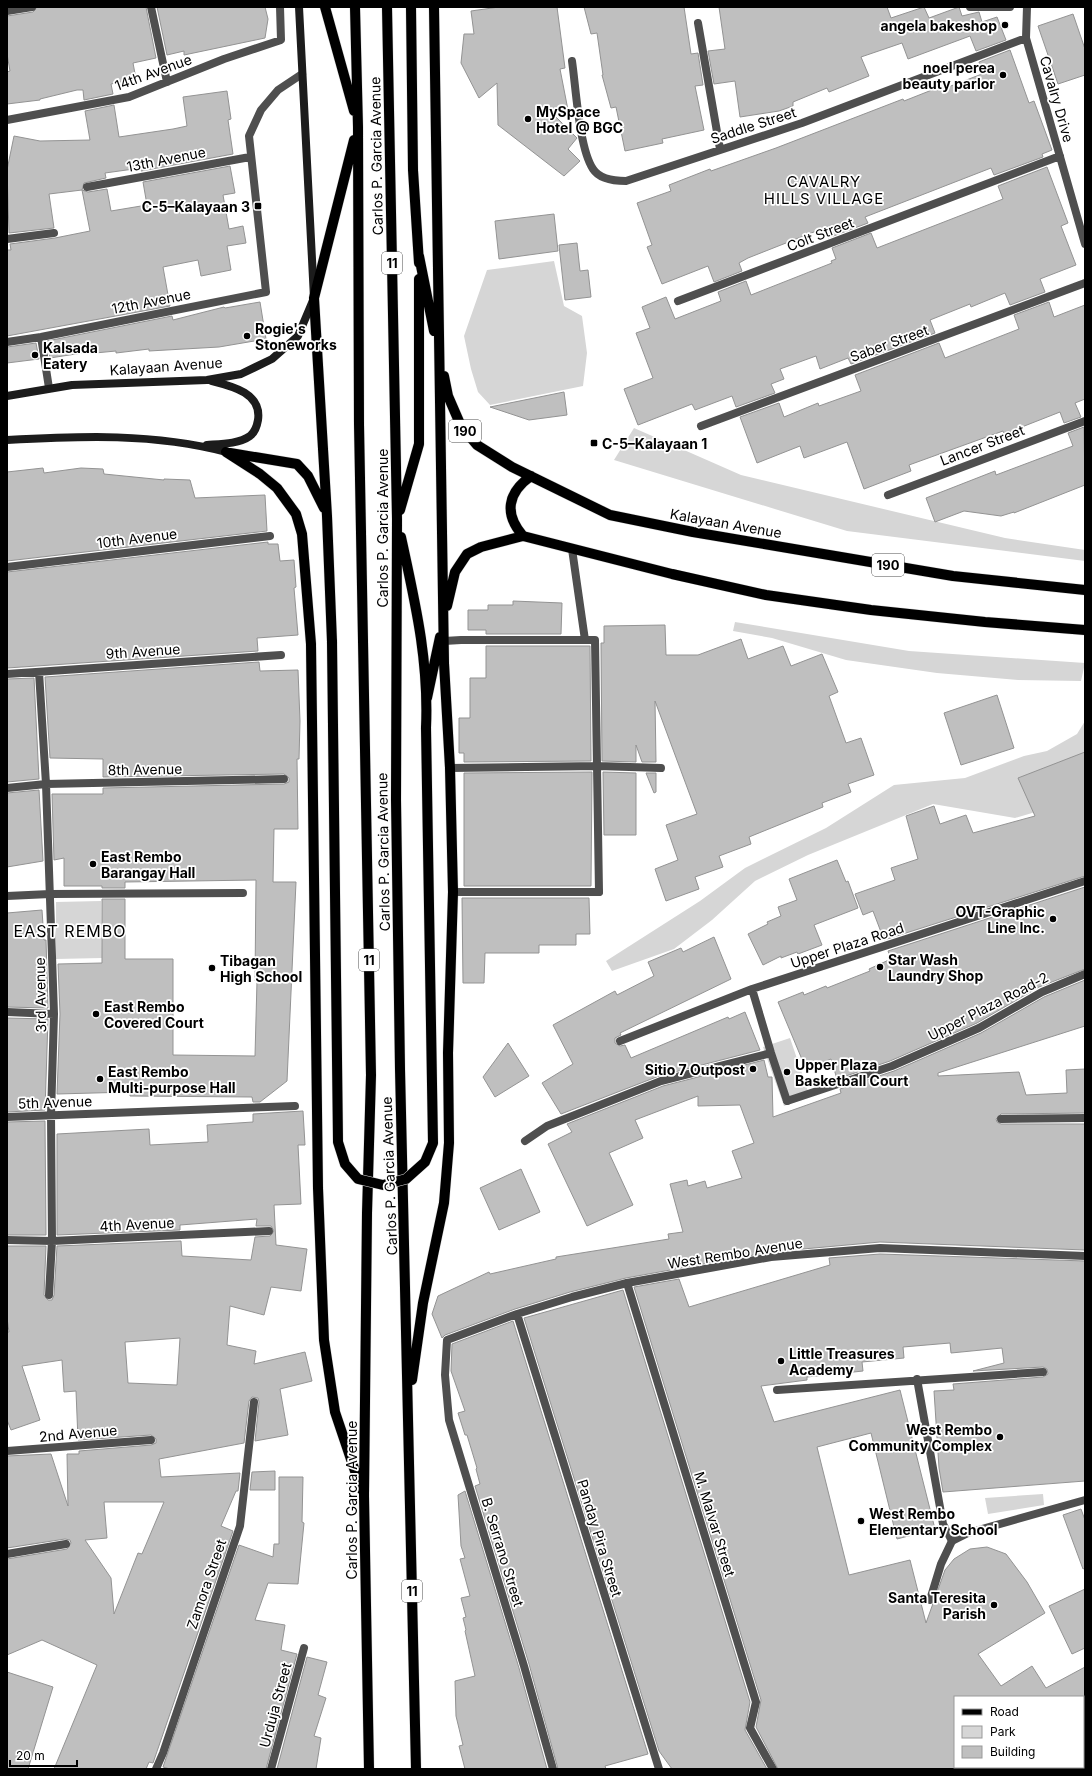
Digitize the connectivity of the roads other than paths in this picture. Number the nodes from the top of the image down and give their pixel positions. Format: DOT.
graph roads {
  1 [pos="32,7"];
  2 [pos="151,7"];
  3 [pos="280,7"];
  4 [pos="299,7"];
  5 [pos="325,7"];
  6 [pos="355,7"];
  7 [pos="387,7"];
  8 [pos="411,7"];
  9 [pos="434,7"];
  10 [pos="970,7"];
  11 [pos="1010,7"];
  12 [pos="1027,7"];
  13 [pos="7,11"];
  14 [pos="698,23"];
  15 [pos="1026,38"];
  16 [pos="572,61"];
  17 [pos="302,74"];
  18 [pos="167,82"];
  19 [pos="7,120"];
  20 [pos="358,127"];
  21 [pos="720,149"];
  22 [pos="1060,156"];
  23 [pos="250,157"];
  24 [pos="87,187"];
  25 [pos="54,233"];
  26 [pos="7,239"];
  27 [pos="1085,244"];
  28 [pos="419,256"];
  29 [pos="1085,283"];
  30 [pos="314,298"];
  31 [pos="678,301"];
  32 [pos="40,337"];
  33 [pos="7,342"];
  34 [pos="439,355"];
  35 [pos="207,380"];
  36 [pos="49,388"];
  37 [pos="7,396"];
  38 [pos="1085,421"];
  39 [pos="701,426"];
  40 [pos="7,440"];
  41 [pos="201,446"];
  42 [pos="226,452"];
  43 [pos="531,476"];
  44 [pos="888,495"];
  45 [pos="327,516"];
  46 [pos="397,519"];
  47 [pos="270,536"];
  48 [pos="523,536"];
  49 [pos="572,549"];
  50 [pos="7,567"];
  51 [pos="1085,590"];
  52 [pos="444,620"];
  53 [pos="1085,630"];
  54 [pos="584,640"];
  55 [pos="444,641"];
  56 [pos="282,655"];
  57 [pos="39,672"];
  58 [pos="7,674"];
  59 [pos="427,698"];
  60 [pos="598,766"];
  61 [pos="450,768"];
  62 [pos="661,768"];
  63 [pos="284,779"];
  64 [pos="46,784"];
  65 [pos="7,788"];
  66 [pos="1085,880"];
  67 [pos="453,892"];
  68 [pos="243,893"];
  69 [pos="50,894"];
  70 [pos="7,896"];
  71 [pos="1085,974"];
  72 [pos="752,989"];
  73 [pos="7,1012"];
  74 [pos="54,1014"];
  75 [pos="620,1041"];
  76 [pos="771,1053"];
  77 [pos="295,1106"];
  78 [pos="51,1115"];
  79 [pos="7,1117"];
  80 [pos="1085,1118"];
  81 [pos="1001,1119"];
  82 [pos="525,1141"];
  83 [pos="269,1231"];
  84 [pos="7,1240"];
  85 [pos="52,1241"];
  86 [pos="1085,1256"];
  87 [pos="627,1283"];
  88 [pos="49,1295"];
  89 [pos="517,1314"];
  90 [pos="447,1340"];
  91 [pos="1044,1372"];
  92 [pos="917,1379"];
  93 [pos="777,1390"];
  94 [pos="254,1402"];
  95 [pos="407,1413"];
  96 [pos="151,1440"];
  97 [pos="7,1451"];
  98 [pos="364,1496"];
  99 [pos="1085,1500"];
  100 [pos="952,1541"];
  101 [pos="66,1544"];
  102 [pos="7,1554"];
  103 [pos="930,1600"];
  104 [pos="304,1648"];
  105 [pos="156,1769"];
  106 [pos="271,1769"];
  107 [pos="369,1769"];
  108 [pos="416,1769"];
  109 [pos="553,1769"];
  110 [pos="659,1769"];
  111 [pos="773,1769"];
  1 -- 13 [label="street"];
  2 -- 18 [label="street"];
  3 -- 18 [label="street, 14th Avenue"];
  4 -- 17 [label="main road"];
  5 -- 20 [label="main road"];
  6 -- 20 [label="main road, Carlos P. Garcia Avenue / 11"];
  7 -- 46 [label="main road, Carlos P. Garcia Avenue / 11"];
  8 -- 28 [label="main road"];
  9 -- 34 [label="main road"];
  10 -- 11 [label="street"];
  12 -- 15 [label="street, Cavalry Drive"];
  14 -- 21 [label="street"];
  15 -- 21 [label="street, Saddle Street"];
  15 -- 22 [label="street, Cavalry Drive"];
  16 -- 21 [label="street, Saddle Street"];
  17 -- 23 [label="street"];
  17 -- 30 [label="main road"];
  18 -- 19 [label="street, 14th Avenue"];
  20 -- 30 [label="main road"];
  20 -- 98 [label="main road, Carlos P. Garcia Avenue / 11"];
  22 -- 27 [label="street, Cavalry Drive"];
  22 -- 31 [label="street, Colt Street"];
  23 -- 24 [label="street, 13th Avenue"];
  23 -- 32 [label="street, 12th Avenue"];
  25 -- 26 [label="street"];
  28 -- 34 [label="main road"];
  28 -- 46 [label="main road"];
  29 -- 39 [label="street, Saber Street"];
  30 -- 35 [label="main road, Kalayaan Avenue"];
  30 -- 45 [label="main road"];
  32 -- 33 [label="street, 12th Avenue"];
  32 -- 36 [label="street"];
  34 -- 43 [label="main road, Kalayaan Avenue / 190"];
  34 -- 52 [label="main road"];
  35 -- 36 [label="main road, Kalayaan Avenue"];
  35 -- 41 [label="main road"];
  36 -- 37 [label="main road, Kalayaan Avenue"];
  38 -- 44 [label="street, Lancer Street"];
  40 -- 41 [label="main road"];
  41 -- 42 [label="main road"];
  42 -- 45 [label="main road"];
  42 -- 98 [label="main road"];
  43 -- 48 [label="main road"];
  43 -- 51 [label="main road, Kalayaan Avenue / 190"];
  45 -- 59 [label="main road, bridge"];
  46 -- 59 [label="main road"];
  46 -- 95 [label="main road, Carlos P. Garcia Avenue / 11"];
  47 -- 50 [label="street, 10th Avenue"];
  48 -- 49 [label="main road"];
  48 -- 52 [label="main road"];
  49 -- 53 [label="main road"];
  49 -- 54 [label="street"];
  52 -- 55 [label="main road"];
  52 -- 59 [label="main road"];
  54 -- 55 [label="street"];
  54 -- 60 [label="street"];
  55 -- 61 [label="main road"];
  56 -- 57 [label="street, 9th Avenue"];
  57 -- 58 [label="street, 9th Avenue"];
  57 -- 64 [label="street, 3rd Avenue"];
  60 -- 61 [label="street"];
  60 -- 62 [label="street"];
  60 -- 67 [label="street"];
  61 -- 67 [label="main road"];
  63 -- 64 [label="street, 8th Avenue"];
  64 -- 65 [label="street, 8th Avenue"];
  64 -- 69 [label="street, 3rd Avenue"];
  66 -- 72 [label="street, Upper Plaza Road"];
  67 -- 95 [label="main road"];
  68 -- 69 [label="street"];
  69 -- 70 [label="street"];
  69 -- 74 [label="street, 3rd Avenue"];
  71 -- 76 [label="street, Upper Plaza Road-2"];
  72 -- 75 [label="street, Upper Plaza Road"];
  72 -- 76 [label="street, Upper Plaza Road-2"];
  73 -- 74 [label="street"];
  74 -- 78 [label="street, 3rd Avenue"];
  76 -- 82 [label="street"];
  77 -- 78 [label="street, 5th Avenue"];
  78 -- 79 [label="street, 5th Avenue"];
  78 -- 85 [label="street, 3rd Avenue"];
  80 -- 81 [label="street"];
  83 -- 85 [label="street, 4th Avenue"];
  84 -- 85 [label="street, 4th Avenue"];
  85 -- 88 [label="street, 3rd Avenue"];
  86 -- 87 [label="street, West Rembo Avenue"];
  87 -- 89 [label="street, West Rembo Avenue"];
  87 -- 111 [label="street, M. Malvar Street"];
  89 -- 90 [label="street, West Rembo Avenue"];
  89 -- 110 [label="street, Panday Pira Street"];
  90 -- 109 [label="street, B. Serrano Street"];
  91 -- 92 [label="street"];
  92 -- 93 [label="street"];
  92 -- 100 [label="street"];
  94 -- 105 [label="street, Zamora Street"];
  95 -- 108 [label="main road, Carlos P. Garcia Avenue / 11"];
  96 -- 97 [label="street, 2nd Avenue"];
  98 -- 107 [label="main road, Carlos P. Garcia Avenue / 11"];
  99 -- 100 [label="street"];
  100 -- 103 [label="street"];
  101 -- 102 [label="street"];
  104 -- 106 [label="street, Urduja Street"];
}
